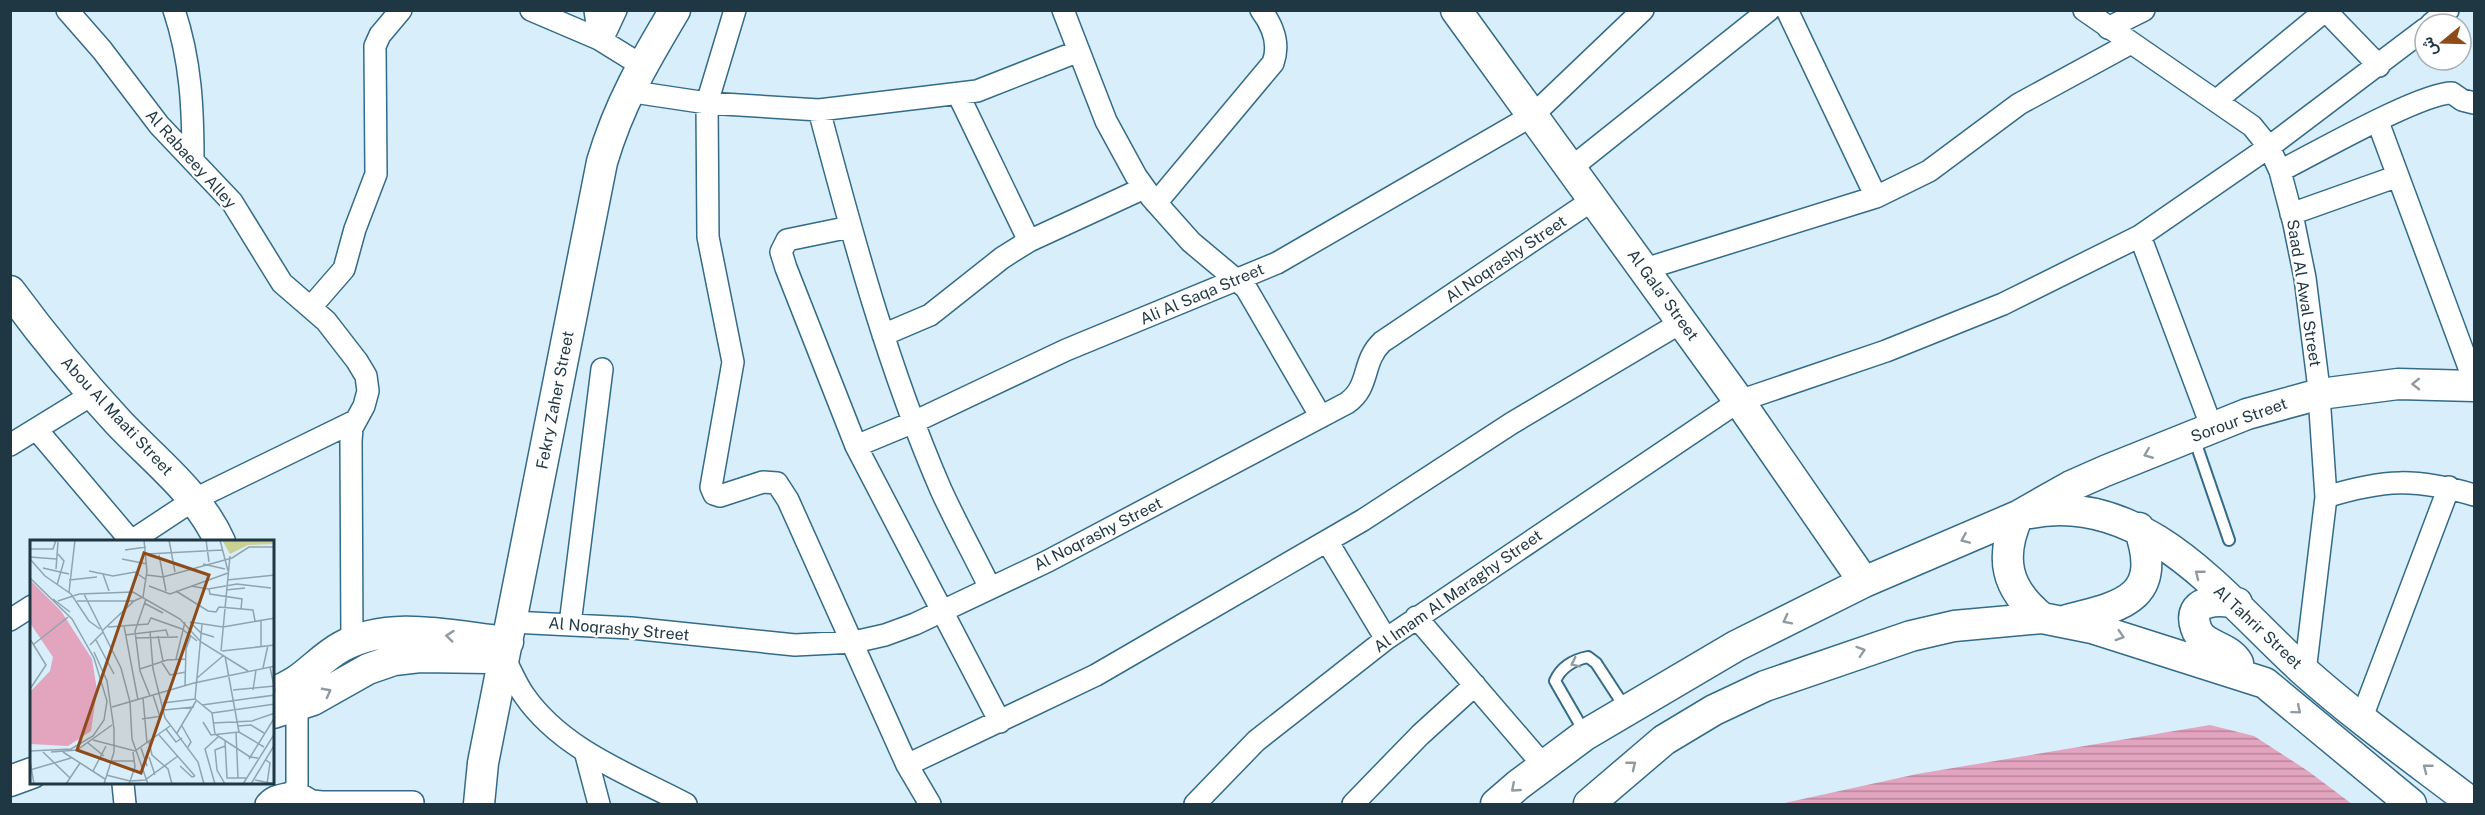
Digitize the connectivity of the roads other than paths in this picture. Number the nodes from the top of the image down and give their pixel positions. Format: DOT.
graph roads {
  1 [pos="67,10"];
  2 [pos="174,10"];
  3 [pos="401,10"];
  4 [pos="531,10"];
  5 [pos="595,10"];
  6 [pos="616,10"];
  7 [pos="675,10"];
  8 [pos="735,10"];
  9 [pos="1064,10"];
  10 [pos="1261,10"];
  11 [pos="1456,10"];
  12 [pos="1643,10"];
  13 [pos="1769,10"];
  14 [pos="1787,10"];
  15 [pos="2084,10"];
  16 [pos="2144,10"];
  17 [pos="2325,11"];
  18 [pos="1616,19"];
  19 [pos="2108,28"];
  20 [pos="600,39"];
  21 [pos="2413,39"];
  22 [pos="2132,43"];
  23 [pos="1079,51"];
  24 [pos="641,65"];
  25 [pos="2379,66"];
  26 [pos="627,91"];
  27 [pos="958,94"];
  28 [pos="2217,100"];
  29 [pos="2475,102"];
  30 [pos="708,103"];
  31 [pos="819,110"];
  32 [pos="1533,116"];
  33 [pos="2378,122"];
  34 [pos="2269,147"];
  35 [pos="193,161"];
  36 [pos="1571,168"];
  37 [pos="2280,171"];
  38 [pos="2398,176"];
  39 [pos="1150,195"];
  40 [pos="1876,197"];
  41 [pos="1594,199"];
  42 [pos="2291,213"];
  43 [pos="850,227"];
  44 [pos="2140,236"];
  45 [pos="1029,241"];
  46 [pos="1644,270"];
  47 [pos="1238,281"];
  48 [pos="14,302"];
  49 [pos="311,308"];
  50 [pos="1682,322"];
  51 [pos="883,335"];
  52 [pos="602,369"];
  53 [pos="2475,381"];
  54 [pos="2475,386"];
  55 [pos="93,394"];
  56 [pos="2319,394"];
  57 [pos="1739,400"];
  58 [pos="1321,417"];
  59 [pos="355,421"];
  60 [pos="914,422"];
  61 [pos="37,430"];
  62 [pos="2203,432"];
  63 [pos="10,445"];
  64 [pos="856,446"];
  65 [pos="2449,487"];
  66 [pos="2475,495"];
  67 [pos="2326,497"];
  68 [pos="195,500"];
  69 [pos="2018,516"];
  70 [pos="2139,528"];
  71 [pos="129,540"];
  72 [pos="134,540"];
  73 [pos="219,540"];
  74 [pos="2229,540"];
  75 [pos="1327,541"];
  76 [pos="1864,582"];
  77 [pos="990,588"];
  78 [pos="2236,603"];
  79 [pos="30,607"];
  80 [pos="943,610"];
  81 [pos="1416,617"];
  82 [pos="10,620"];
  83 [pos="2052,620"];
  84 [pos="570,624"];
  85 [pos="1386,639"];
  86 [pos="352,641"];
  87 [pos="508,641"];
  88 [pos="854,642"];
  89 [pos="2305,672"];
  90 [pos="2240,673"];
  91 [pos="1475,685"];
  92 [pos="281,704"];
  93 [pos="1627,709"];
  94 [pos="2362,717"];
  95 [pos="1000,722"];
  96 [pos="1586,735"];
  97 [pos="585,751"];
  98 [pos="907,765"];
  99 [pos="1544,766"];
  100 [pos="30,774"];
  101 [pos="10,781"];
  102 [pos="123,785"];
  103 [pos="294,791"];
  104 [pos="413,802"];
  105 [pos="1586,803"];
  106 [pos="125,804"];
  107 [pos="266,804"];
  108 [pos="479,804"];
  109 [pos="599,804"];
  110 [pos="686,804"];
  111 [pos="930,804"];
  112 [pos="1195,804"];
  113 [pos="1353,804"];
  114 [pos="1496,804"];
  115 [pos="2411,804"];
  116 [pos="2473,804"];
  1 -- 35 [label="street, Al Rabaeey Alley"];
  2 -- 35 [label="street"];
  3 -- 49 [label="street"];
  4 -- 20 [label="street"];
  5 -- 20 [label="street"];
  6 -- 20 [label="street"];
  7 -- 24 [label="street, Fekry Zaher Street"];
  8 -- 30 [label="street"];
  9 -- 23 [label="street"];
  10 -- 39 [label="street"];
  11 -- 32 [label="street, Al Gala' Street"];
  12 -- 18 [label="street, Ali Al Saqa Street"];
  13 -- 36 [label="street"];
  14 -- 40 [label="street"];
  15 -- 19 [label="street, Saad Al Awal Street"];
  16 -- 19 [label="street"];
  17 -- 25 [label="street"];
  17 -- 28 [label="street"];
  18 -- 32 [label="street, Ali Al Saqa Street"];
  19 -- 22 [label="street, Saad Al Awal Street"];
  20 -- 24 [label="street"];
  21 -- 25 [label="street, Al Imam Al Maraghy Street"];
  22 -- 28 [label="street, Saad Al Awal Street"];
  22 -- 40 [label="street"];
  23 -- 27 [label="street"];
  23 -- 39 [label="street"];
  24 -- 26 [label="street, Fekry Zaher Street"];
  25 -- 34 [label="street, Al Imam Al Maraghy Street"];
  26 -- 30 [label="street"];
  26 -- 87 [label="street, Fekry Zaher Street"];
  27 -- 31 [label="street"];
  27 -- 45 [label="street"];
  28 -- 34 [label="street, Saad Al Awal Street"];
  29 -- 33 [label="street"];
  30 -- 31 [label="street"];
  30 -- 88 [label="street"];
  31 -- 43 [label="street"];
  32 -- 36 [label="street, Al Gala' Street"];
  32 -- 47 [label="street, Ali Al Saqa Street"];
  33 -- 37 [label="street"];
  33 -- 38 [label="street"];
  34 -- 37 [label="street, Saad Al Awal Street"];
  34 -- 44 [label="street, Al Imam Al Maraghy Street"];
  35 -- 49 [label="street, Al Rabaeey Alley"];
  36 -- 41 [label="street, Al Gala' Street"];
  37 -- 42 [label="street, Saad Al Awal Street"];
  38 -- 42 [label="street"];
  38 -- 53 [label="street"];
  39 -- 45 [label="street"];
  39 -- 47 [label="street"];
  40 -- 46 [label="street"];
  41 -- 46 [label="street, Al Gala' Street"];
  41 -- 58 [label="street, Al Noqrashy Street"];
  42 -- 56 [label="street, Saad Al Awal Street"];
  43 -- 51 [label="street"];
  43 -- 64 [label="street"];
  44 -- 57 [label="street, Al Imam Al Maraghy Street"];
  44 -- 62 [label="street"];
  45 -- 51 [label="street"];
  46 -- 50 [label="street, Al Gala' Street"];
  47 -- 58 [label="street"];
  47 -- 60 [label="street, Ali Al Saqa Street"];
  48 -- 55 [label="street, Abou Al Maati Street"];
  49 -- 59 [label="street, Al Rabaeey Alley"];
  50 -- 57 [label="street, Al Gala' Street"];
  50 -- 75 [label="street"];
  51 -- 60 [label="street"];
  52 -- 84 [label="street"];
  54 -- 56 [label="street, Sorour Street, one-way"];
  55 -- 61 [label="street"];
  55 -- 68 [label="street, Abou Al Maati Street"];
  56 -- 62 [label="street, Sorour Street"];
  56 -- 67 [label="street, Saad Al Awal Street"];
  57 -- 76 [label="street, Al Gala' Street"];
  57 -- 81 [label="street, Al Imam Al Maraghy Street"];
  58 -- 77 [label="street, Al Noqrashy Street"];
  59 -- 68 [label="street"];
  59 -- 86 [label="street, Al Rabaeey Alley"];
  60 -- 64 [label="street, Ali Al Saqa Street"];
  60 -- 77 [label="street"];
  61 -- 63 [label="street"];
  61 -- 71 [label="street"];
  62 -- 69 [label="street, Sorour Street, one-way"];
  62 -- 74 [label="lane"];
  64 -- 80 [label="street"];
  65 -- 66 [label="street"];
  65 -- 67 [label="street"];
  65 -- 94 [label="street"];
  67 -- 89 [label="street, Saad Al Awal Street"];
  68 -- 72 [label="street"];
  68 -- 73 [label="street, Abou Al Maati Street"];
  69 -- 70 [label="street, Al Tahrir Street"];
  69 -- 76 [label="street, one-way"];
  69 -- 83 [label="street"];
  78 -- 70 [label="street, Al Tahrir Street, one-way"];
  70 -- 83 [label="street"];
  75 -- 85 [label="street"];
  75 -- 95 [label="street"];
  76 -- 93 [label="street, one-way"];
  77 -- 80 [label="street, Al Noqrashy Street"];
  78 -- 89 [label="street, Al Tahrir Street"];
  78 -- 90 [label="street"];
  79 -- 82 [label="street"];
  80 -- 88 [label="street, Al Noqrashy Street"];
  80 -- 95 [label="street"];
  81 -- 85 [label="street, Al Imam Al Maraghy Street"];
  81 -- 91 [label="street"];
  83 -- 90 [label="street, one-way"];
  105 -- 83 [label="street, one-way"];
  84 -- 87 [label="street, Al Noqrashy Street"];
  84 -- 88 [label="street, Al Noqrashy Street"];
  85 -- 112 [label="street, Al Imam Al Maraghy Street"];
  87 -- 86 [label="street, one-way"];
  86 -- 92 [label="street"];
  92 -- 87 [label="street, one-way"];
  87 -- 97 [label="street"];
  87 -- 108 [label="street, Fekry Zaher Street"];
  88 -- 98 [label="street"];
  89 -- 94 [label="street, Al Tahrir Street"];
  90 -- 115 [label="street, one-way"];
  91 -- 99 [label="street"];
  91 -- 113 [label="street"];
  92 -- 103 [label="street"];
  93 -- 96 [label="street"];
  93 -- 96 [label="lane, one-way"];
  116 -- 94 [label="street, Al Tahrir Street, one-way"];
  95 -- 98 [label="street"];
  96 -- 99 [label="street"];
  97 -- 109 [label="street"];
  97 -- 110 [label="street"];
  98 -- 111 [label="street"];
  99 -- 114 [label="street, one-way"];
  100 -- 101 [label="street"];
  102 -- 106 [label="street"];
  103 -- 104 [label="street"];
  103 -- 107 [label="street"];
}
